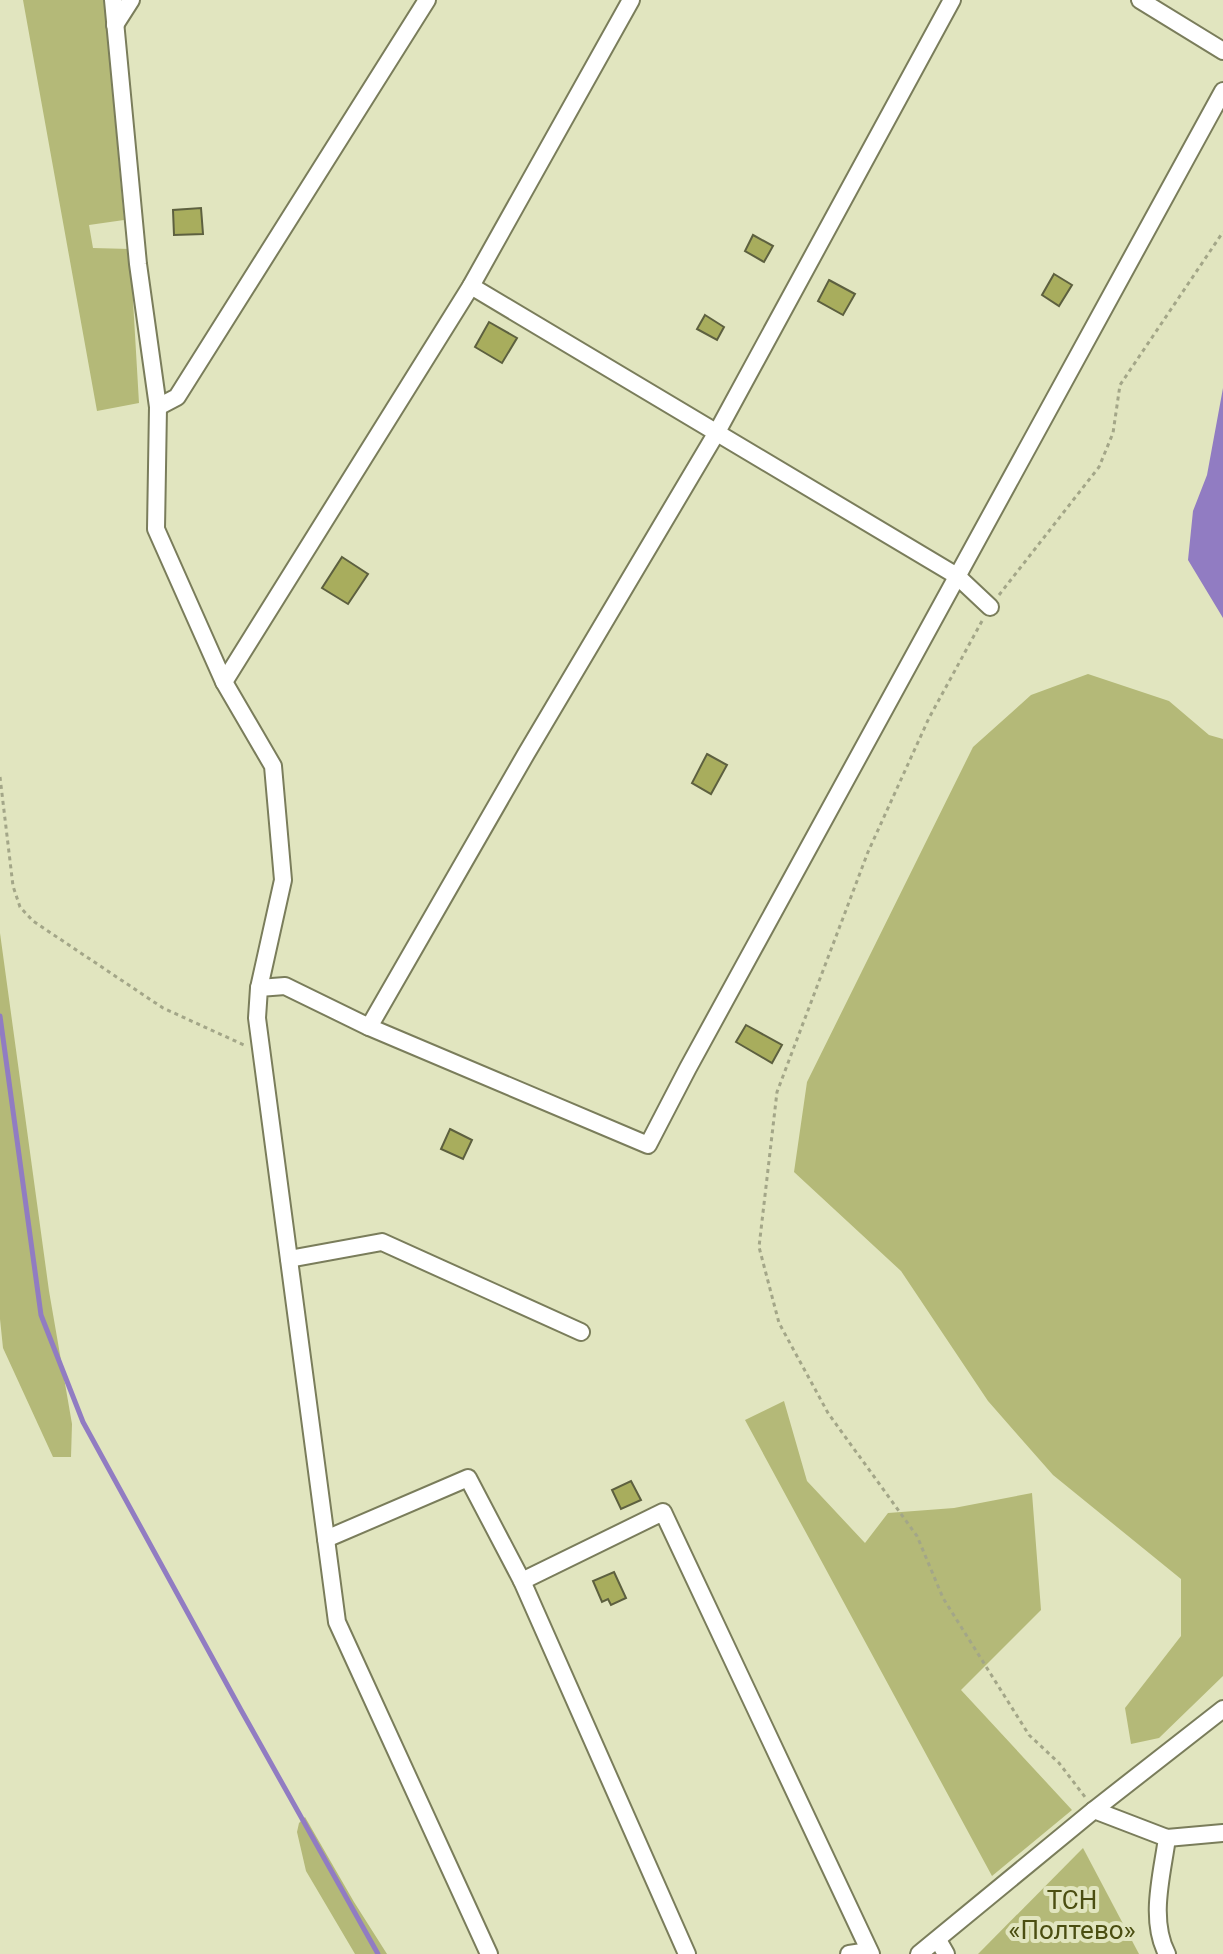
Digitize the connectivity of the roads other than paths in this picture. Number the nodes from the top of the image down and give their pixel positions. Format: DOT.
graph roads {
  1 [pos="113,0"];
  2 [pos="131,0"];
  3 [pos="427,0"];
  4 [pos="631,0"];
  5 [pos="952,0"];
  6 [pos="1140,0"];
  7 [pos="115,25"];
  8 [pos="1223,51"];
  9 [pos="1223,91"];
  10 [pos="471,286"];
  11 [pos="158,407"];
  12 [pos="717,432"];
  13 [pos="957,576"];
  14 [pos="990,607"];
  15 [pos="224,682"];
  16 [pos="259,988"];
  17 [pos="369,1027"];
  18 [pos="289,1259"];
  19 [pos="581,1332"];
  20 [pos="326,1539"];
  21 [pos="522,1581"];
  22 [pos="1223,1709"];
  23 [pos="1094,1810"];
  24 [pos="1223,1833"];
  25 [pos="1167,1838"];
  26 [pos="942,1947"];
  27 [pos="870,1952"];
  28 [pos="489,1954"];
  29 [pos="687,1954"];
  30 [pos="849,1954"];
  31 [pos="919,1954"];
  32 [pos="1167,1954"];
  1 -- 7 [label="street"];
  2 -- 7 [label="street"];
  3 -- 11 [label="street"];
  4 -- 10 [label="street"];
  5 -- 12 [label="street"];
  6 -- 8 [label="street"];
  7 -- 11 [label="street"];
  9 -- 13 [label="street"];
  10 -- 12 [label="street"];
  10 -- 15 [label="street"];
  11 -- 15 [label="street"];
  12 -- 13 [label="street"];
  12 -- 17 [label="street"];
  13 -- 14 [label="street"];
  13 -- 17 [label="street"];
  15 -- 16 [label="street"];
  16 -- 17 [label="street"];
  16 -- 18 [label="street"];
  18 -- 19 [label="street"];
  18 -- 20 [label="street"];
  20 -- 21 [label="street"];
  20 -- 28 [label="street"];
  21 -- 27 [label="street"];
  21 -- 29 [label="street"];
  22 -- 23 [label="street"];
  23 -- 25 [label="street"];
  23 -- 26 [label="street"];
  24 -- 25 [label="street"];
  25 -- 32 [label="street"];
  26 -- 31 [label="street"];
  27 -- 30 [label="street"];
}
